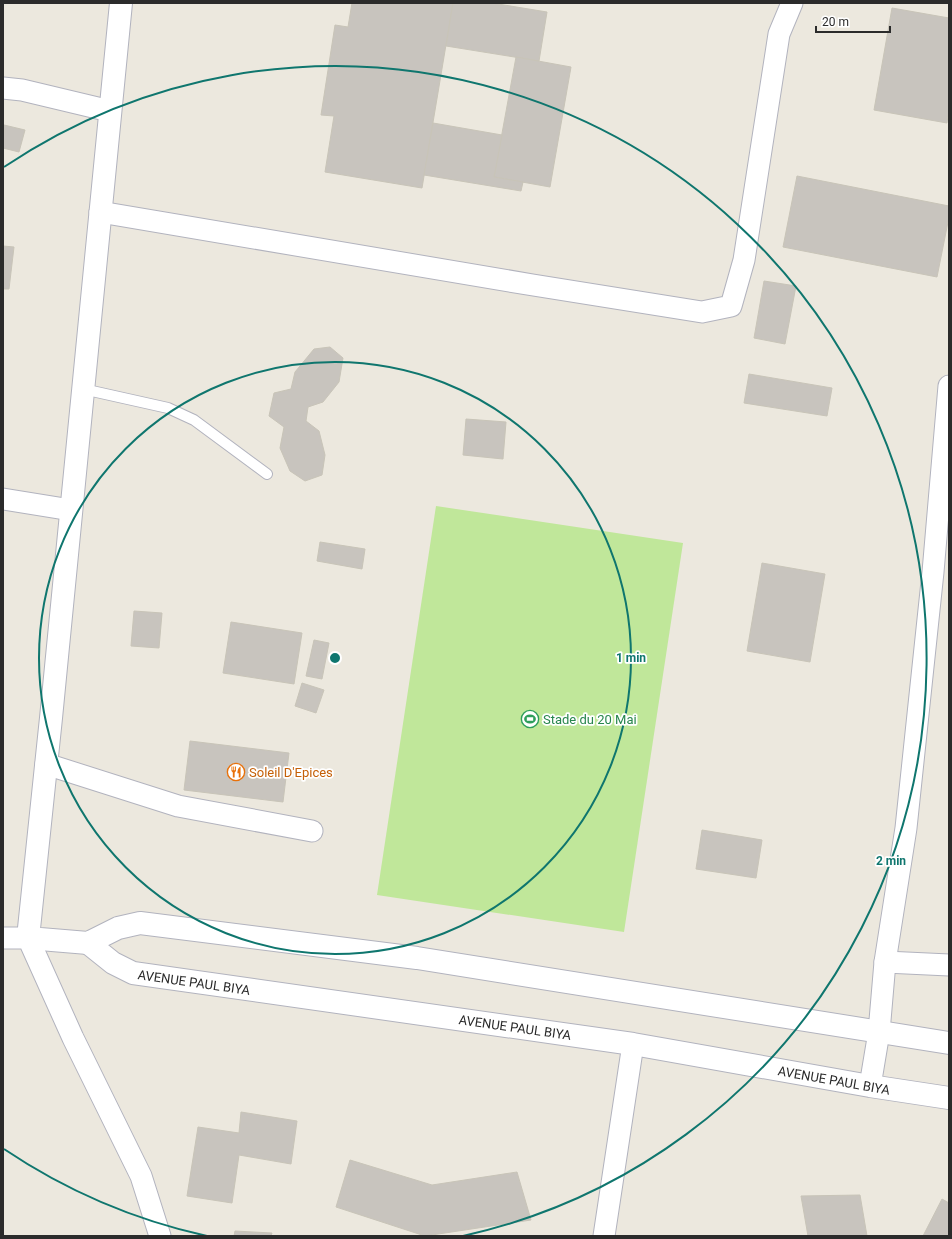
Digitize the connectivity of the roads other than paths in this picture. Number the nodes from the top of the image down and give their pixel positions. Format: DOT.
graph roads {
  1 [pos="121,3"];
  2 [pos="792,3"];
  3 [pos="3,88"];
  4 [pos="110,110"];
  5 [pos="100,212"];
  6 [pos="949,386"];
  7 [pos="83,389"];
  8 [pos="267,474"];
  9 [pos="3,499"];
  10 [pos="71,510"];
  11 [pos="46,764"];
  12 [pos="312,831"];
  13 [pos="3,938"];
  14 [pos="28,938"];
  15 [pos="88,943"];
  16 [pos="885,962"];
  17 [pos="949,965"];
  18 [pos="879,1032"];
  19 [pos="949,1043"];
  20 [pos="633,1044"];
  21 [pos="870,1086"];
  22 [pos="949,1098"];
  23 [pos="160,1236"];
  24 [pos="604,1236"];
  1 -- 4 [label="street"];
  2 -- 5 [label="street"];
  3 -- 4 [label="street"];
  4 -- 5 [label="street"];
  5 -- 7 [label="street"];
  6 -- 16 [label="street"];
  7 -- 8 [label="lane"];
  7 -- 10 [label="street"];
  9 -- 10 [label="street"];
  10 -- 11 [label="street"];
  11 -- 12 [label="street"];
  11 -- 14 [label="street"];
  13 -- 14 [label="street"];
  14 -- 15 [label="street"];
  14 -- 23 [label="street"];
  15 -- 18 [label="street"];
  15 -- 20 [label="street, AVENUE PAUL BIYA"];
  16 -- 17 [label="street"];
  16 -- 18 [label="street"];
  18 -- 19 [label="street"];
  18 -- 21 [label="street"];
  20 -- 21 [label="street, AVENUE PAUL BIYA"];
  20 -- 24 [label="street"];
  21 -- 22 [label="street, AVENUE PAUL BIYA"];
}
